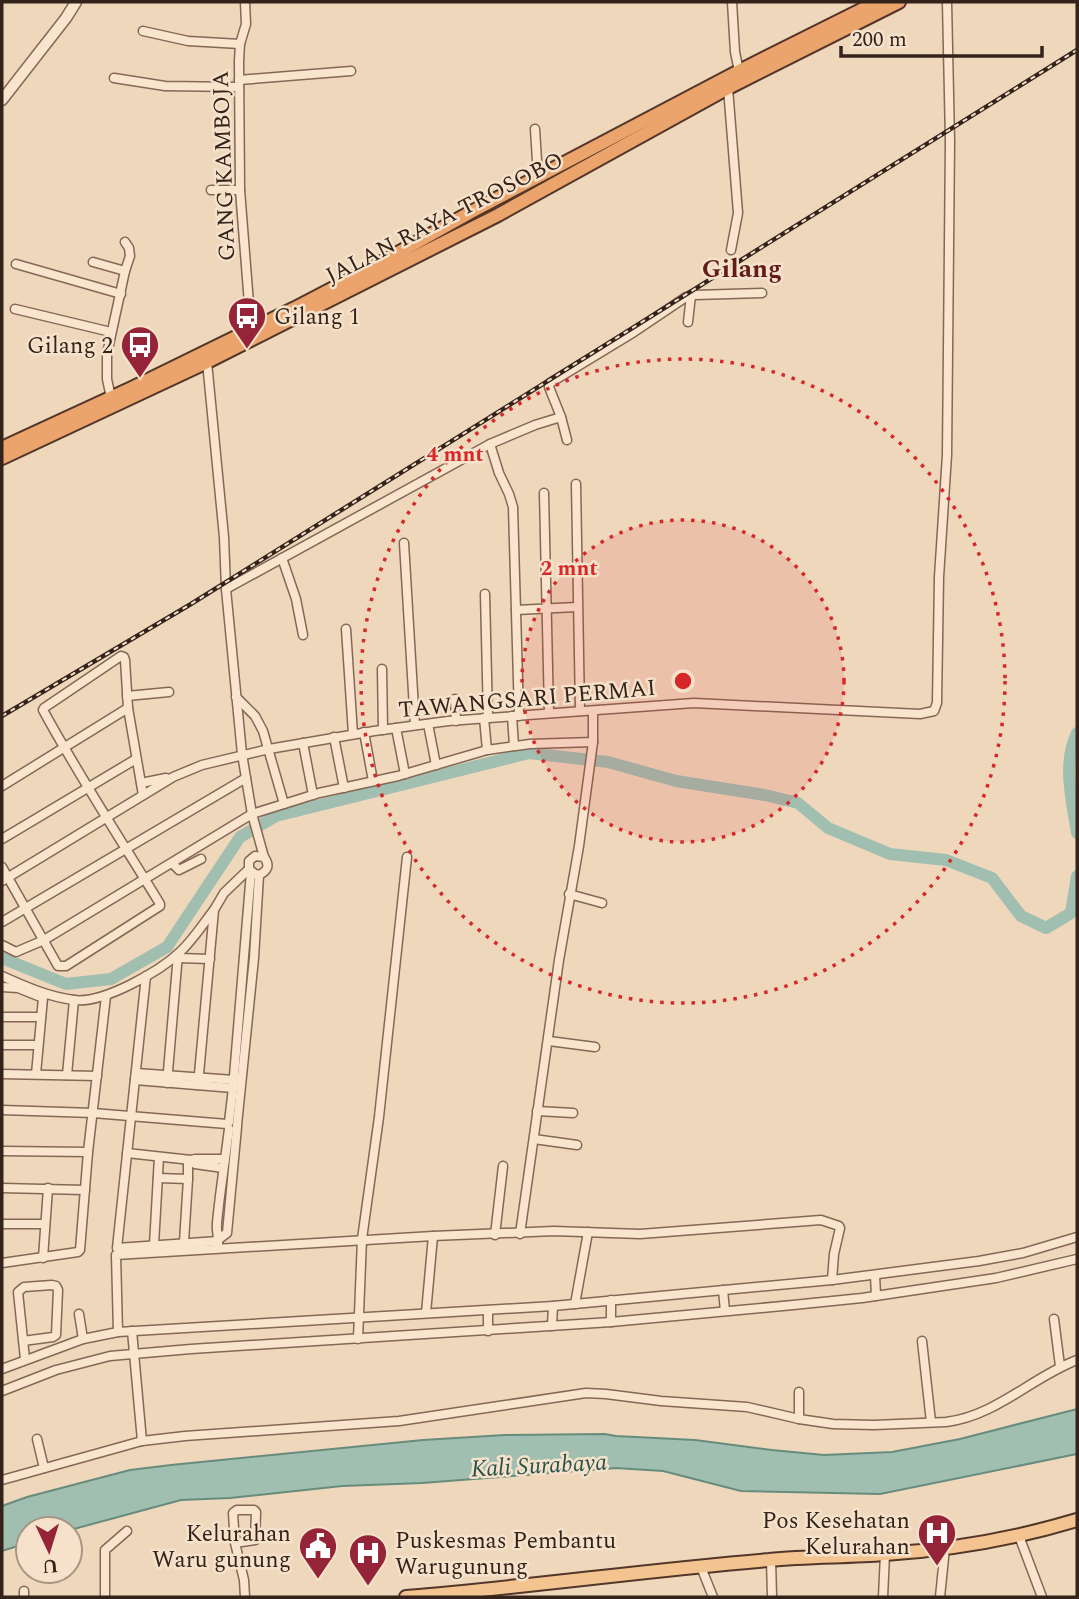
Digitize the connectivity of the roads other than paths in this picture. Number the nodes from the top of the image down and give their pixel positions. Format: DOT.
graph roads {
  1 [pos="76,2"];
  2 [pos="245,2"];
  3 [pos="732,2"];
  4 [pos="877,2"];
  5 [pos="899,2"];
  6 [pos="947,2"];
  7 [pos="143,31"];
  8 [pos="240,44"];
  9 [pos="351,71"];
  10 [pos="739,71"];
  11 [pos="114,78"];
  12 [pos="239,84"];
  13 [pos="728,88"];
  14 [pos="2,100"];
  15 [pos="535,128"];
  16 [pos="538,177"];
  17 [pos="515,189"];
  18 [pos="211,190"];
  19 [pos="240,190"];
  20 [pos="499,197"];
  21 [pos="523,201"];
  22 [pos="508,209"];
  23 [pos="125,242"];
  24 [pos="731,250"];
  25 [pos="93,262"];
  26 [pos="16,264"];
  27 [pos="125,271"];
  28 [pos="762,293"];
  29 [pos="121,294"];
  30 [pos="691,295"];
  31 [pos="15,309"];
  32 [pos="688,322"];
  33 [pos="251,329"];
  34 [pos="111,332"];
  35 [pos="207,362"];
  36 [pos="111,398"];
  37 [pos="561,417"];
  38 [pos="567,440"];
  39 [pos="490,444"];
  40 [pos="2,449"];
  41 [pos="2,458"];
  42 [pos="576,484"];
  43 [pos="544,493"];
  44 [pos="404,543"];
  45 [pos="282,558"];
  46 [pos="226,589"];
  47 [pos="485,594"];
  48 [pos="577,607"];
  49 [pos="547,608"];
  50 [pos="516,610"];
  51 [pos="346,629"];
  52 [pos="303,635"];
  53 [pos="382,669"];
  54 [pos="169,692"];
  55 [pos="127,696"];
  56 [pos="236,696"];
  57 [pos="455,699"];
  58 [pos="128,708"];
  59 [pos="580,711"];
  60 [pos="593,711"];
  61 [pos="548,713"];
  62 [pos="515,716"];
  63 [pos="486,718"];
  64 [pos="456,721"];
  65 [pos="428,724"];
  66 [pos="415,725"];
  67 [pos="396,728"];
  68 [pos="383,730"];
  69 [pos="364,732"];
  70 [pos="353,734"];
  71 [pos="334,737"];
  72 [pos="303,743"];
  73 [pos="593,745"];
  74 [pos="514,746"];
  75 [pos="64,748"];
  76 [pos="269,749"];
  77 [pos="487,750"];
  78 [pos="242,754"];
  79 [pos="136,759"];
  80 [pos="436,765"];
  81 [pos="405,774"];
  82 [pos="173,777"];
  83 [pos="246,778"];
  84 [pos="373,781"];
  85 [pos="141,783"];
  86 [pos="2,786"];
  87 [pos="88,786"];
  88 [pos="344,788"];
  89 [pos="144,795"];
  90 [pos="313,795"];
  91 [pos="284,804"];
  92 [pos="107,817"];
  93 [pos="253,817"];
  94 [pos="2,839"];
  95 [pos="259,840"];
  96 [pos="127,848"];
  97 [pos="264,857"];
  98 [pos="407,857"];
  99 [pos="251,858"];
  100 [pos="201,859"];
  101 [pos="172,863"];
  102 [pos="2,867"];
  103 [pos="253,872"];
  104 [pos="5,879"];
  105 [pos="145,879"];
  106 [pos="569,894"];
  107 [pos="602,902"];
  108 [pos="25,908"];
  109 [pos="214,910"];
  110 [pos="2,922"];
  111 [pos="44,940"];
  112 [pos="2,945"];
  113 [pos="178,956"];
  114 [pos="210,959"];
  115 [pos="2,976"];
  116 [pos="146,976"];
  117 [pos="2,987"];
  118 [pos="106,996"];
  119 [pos="74,1000"];
  120 [pos="2,1017"];
  121 [pos="41,1017"];
  122 [pos="242,1038"];
  123 [pos="548,1041"];
  124 [pos="2,1045"];
  125 [pos="38,1045"];
  126 [pos="595,1047"];
  127 [pos="2,1074"];
  128 [pos="36,1074"];
  129 [pos="67,1075"];
  130 [pos="97,1076"];
  131 [pos="136,1077"];
  132 [pos="167,1079"];
  133 [pos="199,1081"];
  134 [pos="233,1084"];
  135 [pos="2,1110"];
  136 [pos="537,1111"];
  137 [pos="93,1113"];
  138 [pos="573,1113"];
  139 [pos="131,1116"];
  140 [pos="232,1125"];
  141 [pos="534,1139"];
  142 [pos="577,1145"];
  143 [pos="2,1151"];
  144 [pos="88,1152"];
  145 [pos="127,1153"];
  146 [pos="159,1157"];
  147 [pos="189,1160"];
  148 [pos="224,1163"];
  149 [pos="503,1166"];
  150 [pos="158,1178"];
  151 [pos="188,1179"];
  152 [pos="221,1184"];
  153 [pos="232,1185"];
  154 [pos="2,1188"];
  155 [pos="48,1188"];
  156 [pos="85,1190"];
  157 [pos="2,1224"];
  158 [pos="44,1224"];
  159 [pos="588,1232"];
  160 [pos="520,1234"];
  161 [pos="495,1235"];
  162 [pos="432,1236"];
  163 [pos="1077,1237"];
  164 [pos="362,1239"];
  165 [pos="184,1242"];
  166 [pos="218,1243"];
  167 [pos="154,1245"];
  168 [pos="43,1258"];
  169 [pos="1077,1259"];
  170 [pos="2,1263"];
  171 [pos="875,1277"];
  172 [pos="832,1280"];
  173 [pos="723,1292"];
  174 [pos="876,1294"];
  175 [pos="611,1303"];
  176 [pos="575,1304"];
  177 [pos="553,1308"];
  178 [pos="725,1310"];
  179 [pos="488,1312"];
  180 [pos="426,1313"];
  181 [pos="79,1314"];
  182 [pos="1054,1319"];
  183 [pos="359,1320"];
  184 [pos="611,1321"];
  185 [pos="552,1325"];
  186 [pos="488,1329"];
  187 [pos="118,1332"];
  188 [pos="132,1333"];
  189 [pos="358,1337"];
  190 [pos="83,1339"];
  191 [pos="23,1340"];
  192 [pos="922,1341"];
  193 [pos="134,1351"];
  194 [pos="25,1360"];
  195 [pos="1077,1360"];
  196 [pos="1060,1366"];
  197 [pos="2,1369"];
  198 [pos="2,1391"];
  199 [pos="799,1392"];
  200 [pos="799,1419"];
  201 [pos="931,1422"];
  202 [pos="37,1439"];
  203 [pos="142,1441"];
  204 [pos="44,1468"];
  205 [pos="2,1480"];
  206 [pos="1077,1520"];
  207 [pos="127,1531"];
  208 [pos="1018,1536"];
  209 [pos="235,1543"];
  210 [pos="945,1548"];
  211 [pos="885,1554"];
  212 [pos="771,1559"];
  213 [pos="701,1567"];
  214 [pos="105,1597"];
  215 [pos="245,1597"];
  216 [pos="406,1597"];
  217 [pos="713,1597"];
  218 [pos="772,1597"];
  219 [pos="883,1597"];
  220 [pos="940,1597"];
  221 [pos="1042,1597"];
  1 -- 14 [label="street"];
  2 -- 8 [label="street, GANG KAMBOJA"];
  3 -- 10 [label="street"];
  4 -- 10 [label="highway, JALAN RAYA TROSOBO"];
  5 -- 13 [label="highway, JALAN RAYA TROSOBO"];
  6 -- 60 [label="street, TAWANGSARI PERMAI"];
  7 -- 8 [label="street"];
  8 -- 12 [label="street, GANG KAMBOJA"];
  9 -- 12 [label="street"];
  10 -- 16 [label="highway, JALAN RAYA TROSOBO"];
  11 -- 12 [label="street"];
  12 -- 19 [label="street, GANG KAMBOJA"];
  13 -- 21 [label="highway, JALAN RAYA TROSOBO"];
  13 -- 24 [label="street"];
  15 -- 16 [label="street"];
  16 -- 17 [label="highway, JALAN RAYA TROSOBO"];
  17 -- 20 [label="highway, JALAN RAYA TROSOBO"];
  17 -- 21 [label="highway"];
  18 -- 19 [label="street"];
  19 -- 33 [label="street, GANG KAMBOJA"];
  20 -- 22 [label="highway"];
  20 -- 33 [label="highway, JALAN RAYA TROSOBO"];
  21 -- 22 [label="highway, JALAN RAYA TROSOBO"];
  22 -- 35 [label="highway, JALAN RAYA TROSOBO"];
  23 -- 27 [label="street"];
  25 -- 27 [label="street"];
  26 -- 29 [label="street"];
  27 -- 29 [label="street"];
  28 -- 30 [label="street"];
  29 -- 34 [label="street"];
  30 -- 32 [label="street"];
  30 -- 37 [label="street"];
  31 -- 34 [label="street"];
  33 -- 36 [label="highway, JALAN RAYA TROSOBO"];
  34 -- 36 [label="street"];
  35 -- 41 [label="highway, JALAN RAYA TROSOBO"];
  35 -- 46 [label="street"];
  36 -- 40 [label="highway, JALAN RAYA TROSOBO"];
  37 -- 38 [label="street"];
  37 -- 39 [label="street"];
  39 -- 45 [label="street"];
  39 -- 50 [label="street"];
  42 -- 48 [label="street"];
  43 -- 49 [label="street"];
  44 -- 66 [label="street"];
  45 -- 46 [label="street"];
  45 -- 52 [label="street"];
  46 -- 56 [label="street"];
  47 -- 63 [label="street"];
  48 -- 49 [label="street"];
  48 -- 59 [label="street"];
  49 -- 50 [label="street"];
  49 -- 61 [label="street"];
  50 -- 62 [label="street"];
  51 -- 70 [label="street"];
  53 -- 68 [label="street"];
  54 -- 55 [label="street"];
  55 -- 58 [label="street"];
  55 -- 75 [label="street"];
  56 -- 76 [label="street"];
  56 -- 78 [label="street"];
  57 -- 64 [label="street"];
  58 -- 75 [label="street"];
  58 -- 79 [label="street"];
  59 -- 60 [label="street, TAWANGSARI PERMAI"];
  59 -- 61 [label="street, TAWANGSARI PERMAI"];
  60 -- 73 [label="street"];
  61 -- 62 [label="street, TAWANGSARI PERMAI"];
  62 -- 63 [label="street, TAWANGSARI PERMAI"];
  62 -- 74 [label="street"];
  63 -- 64 [label="street, TAWANGSARI PERMAI"];
  63 -- 77 [label="street"];
  64 -- 65 [label="street, TAWANGSARI PERMAI"];
  65 -- 66 [label="street, TAWANGSARI PERMAI"];
  65 -- 80 [label="street"];
  66 -- 67 [label="street, TAWANGSARI PERMAI"];
  67 -- 68 [label="street, TAWANGSARI PERMAI"];
  67 -- 81 [label="street"];
  68 -- 69 [label="street, TAWANGSARI PERMAI"];
  69 -- 70 [label="street, TAWANGSARI PERMAI"];
  69 -- 84 [label="street"];
  70 -- 71 [label="street, TAWANGSARI PERMAI"];
  71 -- 72 [label="street, TAWANGSARI PERMAI"];
  71 -- 88 [label="street"];
  72 -- 76 [label="street, TAWANGSARI PERMAI"];
  72 -- 90 [label="street"];
  73 -- 74 [label="street"];
  73 -- 106 [label="street"];
  74 -- 77 [label="street"];
  75 -- 86 [label="street"];
  75 -- 87 [label="street"];
  76 -- 78 [label="street, TAWANGSARI PERMAI"];
  76 -- 91 [label="street"];
  77 -- 80 [label="street"];
  78 -- 82 [label="street, TAWANGSARI PERMAI"];
  78 -- 83 [label="street"];
  79 -- 85 [label="street"];
  79 -- 87 [label="street"];
  80 -- 81 [label="street"];
  81 -- 84 [label="street"];
  82 -- 85 [label="street"];
  82 -- 89 [label="street"];
  83 -- 93 [label="street"];
  83 -- 96 [label="street"];
  84 -- 88 [label="street"];
  85 -- 89 [label="street"];
  87 -- 92 [label="street"];
  87 -- 94 [label="street"];
  88 -- 90 [label="street"];
  89 -- 92 [label="street"];
  90 -- 91 [label="street"];
  91 -- 93 [label="street"];
  92 -- 96 [label="street"];
  92 -- 104 [label="street"];
  93 -- 95 [label="street"];
  93 -- 101 [label="street"];
  95 -- 97 [label="street"];
  95 -- 99 [label="street"];
  96 -- 105 [label="street"];
  96 -- 108 [label="street"];
  97 -- 99 [label="street"];
  97 -- 103 [label="street"];
  98 -- 164 [label="street"];
  99 -- 103 [label="street"];
  100 -- 101 [label="street"];
  101 -- 105 [label="street"];
  102 -- 104 [label="street"];
  103 -- 109 [label="street"];
  103 -- 122 [label="street"];
  104 -- 108 [label="street"];
  105 -- 111 [label="street"];
  105 -- 111 [label="street"];
  106 -- 107 [label="street"];
  106 -- 123 [label="street"];
  108 -- 110 [label="street"];
  108 -- 111 [label="street"];
  109 -- 113 [label="street"];
  109 -- 114 [label="street"];
  111 -- 112 [label="street"];
  113 -- 114 [label="street"];
  113 -- 116 [label="street"];
  113 -- 132 [label="street"];
  114 -- 133 [label="street"];
  115 -- 119 [label="street"];
  116 -- 118 [label="street"];
  116 -- 131 [label="street"];
  117 -- 121 [label="street"];
  118 -- 119 [label="street"];
  118 -- 130 [label="street"];
  119 -- 129 [label="street"];
  120 -- 121 [label="street"];
  121 -- 125 [label="street"];
  122 -- 134 [label="street"];
  122 -- 140 [label="street"];
  123 -- 126 [label="street"];
  123 -- 136 [label="street"];
  124 -- 125 [label="street"];
  125 -- 128 [label="street"];
  127 -- 128 [label="street"];
  128 -- 129 [label="street"];
  129 -- 130 [label="street"];
  130 -- 137 [label="street"];
  131 -- 132 [label="street"];
  131 -- 139 [label="street"];
  132 -- 133 [label="street"];
  133 -- 134 [label="street"];
  134 -- 140 [label="street"];
  135 -- 137 [label="street"];
  136 -- 138 [label="street"];
  136 -- 141 [label="street"];
  137 -- 139 [label="street"];
  137 -- 144 [label="street"];
  139 -- 140 [label="street"];
  139 -- 145 [label="street"];
  140 -- 148 [label="street"];
  140 -- 153 [label="street"];
  141 -- 142 [label="street"];
  141 -- 160 [label="street"];
  143 -- 144 [label="street"];
  144 -- 156 [label="street"];
  145 -- 146 [label="street"];
  145 -- 167 [label="street"];
  146 -- 147 [label="street"];
  146 -- 150 [label="street"];
  147 -- 148 [label="street"];
  147 -- 151 [label="street"];
  148 -- 152 [label="street"];
  149 -- 161 [label="street"];
  150 -- 151 [label="street"];
  150 -- 167 [label="street"];
  151 -- 165 [label="street"];
  152 -- 153 [label="street"];
  152 -- 166 [label="street"];
  153 -- 166 [label="street"];
  154 -- 155 [label="street"];
  155 -- 156 [label="street"];
  155 -- 158 [label="street"];
  156 -- 168 [label="street"];
  157 -- 158 [label="street"];
  158 -- 168 [label="street"];
  159 -- 160 [label="street"];
  159 -- 172 [label="street"];
  159 -- 176 [label="street"];
  160 -- 161 [label="street"];
  161 -- 162 [label="street"];
  162 -- 164 [label="street"];
  162 -- 180 [label="street"];
  163 -- 171 [label="street"];
  164 -- 166 [label="street"];
  164 -- 183 [label="street"];
  165 -- 166 [label="street"];
  165 -- 167 [label="street"];
  166 -- 187 [label="street"];
  168 -- 170 [label="street"];
  169 -- 174 [label="street"];
  171 -- 172 [label="street"];
  171 -- 174 [label="street"];
  172 -- 173 [label="street"];
  173 -- 175 [label="street"];
  173 -- 178 [label="street"];
  174 -- 178 [label="street"];
  175 -- 176 [label="street"];
  175 -- 184 [label="street"];
  176 -- 177 [label="street"];
  177 -- 179 [label="street"];
  177 -- 185 [label="street"];
  178 -- 184 [label="street"];
  179 -- 180 [label="street"];
  179 -- 186 [label="street"];
  180 -- 183 [label="street"];
  181 -- 190 [label="street"];
  182 -- 196 [label="street"];
  183 -- 188 [label="street"];
  183 -- 189 [label="street"];
  184 -- 185 [label="street"];
  185 -- 186 [label="street"];
  186 -- 189 [label="street"];
  187 -- 188 [label="street"];
  187 -- 190 [label="street"];
  188 -- 193 [label="street"];
  189 -- 193 [label="street"];
  190 -- 194 [label="street"];
  191 -- 191 [label="street"];
  191 -- 194 [label="street"];
  192 -- 201 [label="street"];
  193 -- 198 [label="street"];
  193 -- 203 [label="street"];
  194 -- 197 [label="street"];
  195 -- 196 [label="street"];
  196 -- 201 [label="street"];
  199 -- 200 [label="street"];
  200 -- 201 [label="street"];
  200 -- 203 [label="street"];
  202 -- 204 [label="street"];
  203 -- 204 [label="street"];
  204 -- 205 [label="street"];
  206 -- 208 [label="main road"];
  207 -- 214 [label="street"];
  208 -- 210 [label="main road"];
  208 -- 221 [label="street"];
  209 -- 209 [label="street"];
  209 -- 215 [label="street"];
  210 -- 211 [label="main road"];
  210 -- 220 [label="street"];
  211 -- 212 [label="main road"];
  211 -- 219 [label="street"];
  212 -- 213 [label="main road"];
  212 -- 218 [label="street"];
  213 -- 216 [label="main road"];
  213 -- 217 [label="street"];
}
